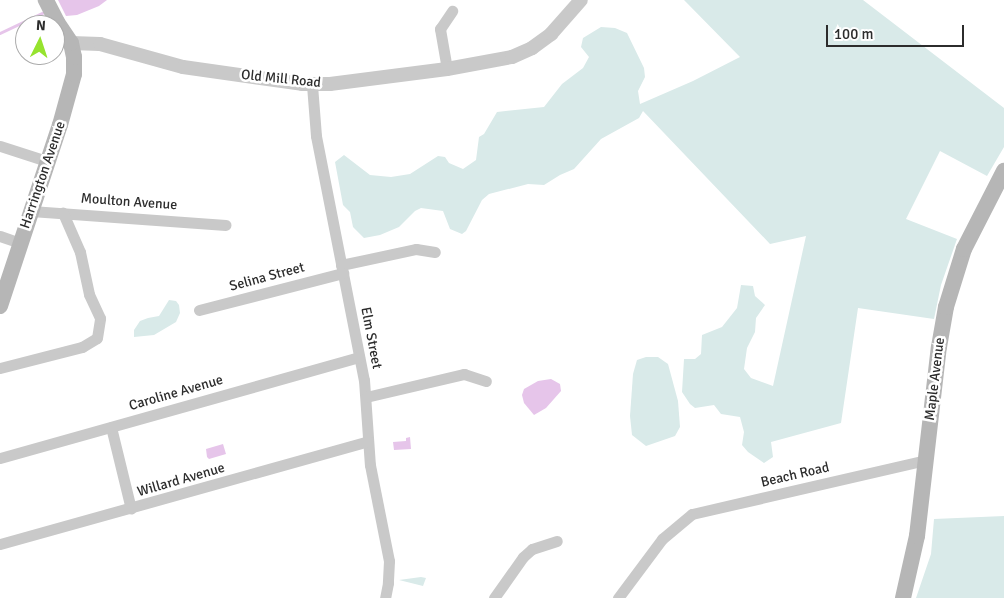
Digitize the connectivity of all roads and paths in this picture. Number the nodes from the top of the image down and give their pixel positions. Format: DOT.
graph roads {
  1 [pos="46,0"];
  2 [pos="581,0"];
  3 [pos="452,11"];
  4 [pos="71,42"];
  5 [pos="447,69"];
  6 [pos="312,85"];
  7 [pos="0,146"];
  8 [pos="47,161"];
  9 [pos="1004,171"];
  10 [pos="30,211"];
  11 [pos="64,213"];
  12 [pos="225,225"];
  13 [pos="0,236"];
  14 [pos="20,243"];
  15 [pos="435,252"];
  16 [pos="342,269"];
  17 [pos="0,306"];
  18 [pos="199,310"];
  19 [pos="359,357"];
  20 [pos="0,368"];
  21 [pos="486,381"];
  22 [pos="366,397"];
  23 [pos="111,427"];
  24 [pos="368,441"];
  25 [pos="0,458"];
  26 [pos="925,460"];
  27 [pos="131,509"];
  28 [pos="557,541"];
  29 [pos="0,544"];
  30 [pos="384,598"];
  31 [pos="494,598"];
  32 [pos="618,598"];
  33 [pos="903,598"];
  1 -- 4 [label="main road"];
  2 -- 5 [label="street, Old Mill Road"];
  3 -- 5 [label="street"];
  4 -- 6 [label="street, Old Mill Road"];
  4 -- 8 [label="main road, Harrington Avenue"];
  5 -- 6 [label="street, Old Mill Road"];
  6 -- 16 [label="street, Elm Street"];
  7 -- 8 [label="street"];
  8 -- 10 [label="main road, Harrington Avenue"];
  9 -- 26 [label="main road, Maple Avenue"];
  10 -- 11 [label="street, Moulton Avenue"];
  10 -- 14 [label="main road, Harrington Avenue"];
  11 -- 12 [label="street, Moulton Avenue"];
  11 -- 20 [label="street"];
  13 -- 14 [label="street"];
  14 -- 17 [label="main road, Harrington Avenue"];
  15 -- 16 [label="street, Selina Street"];
  16 -- 18 [label="street, Selina Street"];
  16 -- 19 [label="street, Elm Street"];
  19 -- 22 [label="street, Elm Street"];
  19 -- 23 [label="street, Caroline Avenue"];
  21 -- 22 [label="street"];
  22 -- 24 [label="street, Elm Street"];
  23 -- 25 [label="street, Caroline Avenue"];
  23 -- 27 [label="street"];
  24 -- 27 [label="street, Willard Avenue"];
  24 -- 30 [label="street, Elm Street"];
  26 -- 32 [label="street, Beach Road"];
  26 -- 33 [label="main road, Maple Avenue"];
  27 -- 29 [label="street, Willard Avenue"];
  28 -- 31 [label="street"];
}
